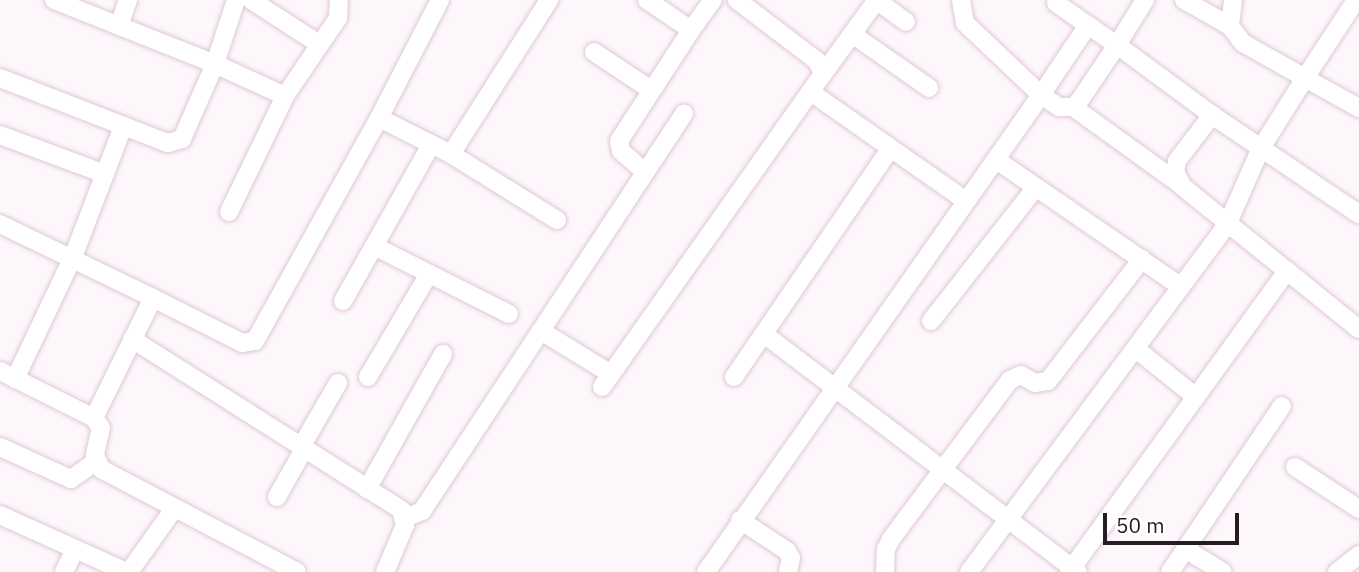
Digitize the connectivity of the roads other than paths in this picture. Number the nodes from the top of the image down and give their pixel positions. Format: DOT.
graph roads {
  1 [pos="54,0"];
  2 [pos="128,0"];
  3 [pos="236,0"];
  4 [pos="251,0"];
  5 [pos="339,0"];
  6 [pos="440,0"];
  7 [pos="549,0"];
  8 [pos="647,0"];
  9 [pos="713,0"];
  10 [pos="737,0"];
  11 [pos="877,0"];
  12 [pos="961,0"];
  13 [pos="1145,0"];
  14 [pos="1184,0"];
  15 [pos="1233,0"];
  16 [pos="1356,0"];
  17 [pos="1056,3"];
  18 [pos="906,22"];
  19 [pos="1088,25"];
  20 [pos="119,26"];
  21 [pos="1230,26"];
  22 [pos="691,30"];
  23 [pos="852,34"];
  24 [pos="319,44"];
  25 [pos="1116,45"];
  26 [pos="594,52"];
  27 [pos="215,64"];
  28 [pos="823,74"];
  29 [pos="0,78"];
  30 [pos="1305,78"];
  31 [pos="929,88"];
  32 [pos="651,90"];
  33 [pos="812,93"];
  34 [pos="1041,95"];
  35 [pos="285,96"];
  36 [pos="1073,107"];
  37 [pos="1359,108"];
  38 [pos="684,114"];
  39 [pos="1212,115"];
  40 [pos="379,118"];
  41 [pos="123,127"];
  42 [pos="0,135"];
  43 [pos="432,145"];
  44 [pos="1261,148"];
  45 [pos="890,149"];
  46 [pos="451,155"];
  47 [pos="998,161"];
  48 [pos="645,172"];
  49 [pos="105,174"];
  50 [pos="1035,187"];
  51 [pos="1183,187"];
  52 [pos="966,201"];
  53 [pos="229,212"];
  54 [pos="1359,214"];
  55 [pos="557,220"];
  56 [pos="1228,223"];
  57 [pos="0,224"];
  58 [pos="374,246"];
  59 [pos="73,257"];
  60 [pos="1142,259"];
  61 [pos="1287,271"];
  62 [pos="429,274"];
  63 [pos="1181,287"];
  64 [pos="153,298"];
  65 [pos="343,301"];
  66 [pos="509,314"];
  67 [pos="931,321"];
  68 [pos="1359,329"];
  69 [pos="541,331"];
  70 [pos="764,334"];
  71 [pos="132,340"];
  72 [pos="1136,349"];
  73 [pos="443,354"];
  74 [pos="8,375"];
  75 [pos="368,377"];
  76 [pos="734,377"];
  77 [pos="338,383"];
  78 [pos="836,386"];
  79 [pos="1196,397"];
  80 [pos="1282,406"];
  81 [pos="94,418"];
  82 [pos="0,447"];
  83 [pos="302,448"];
  84 [pos="95,461"];
  85 [pos="1295,467"];
  86 [pos="941,468"];
  87 [pos="367,489"];
  88 [pos="277,497"];
  89 [pos="174,509"];
  90 [pos="1359,509"];
  91 [pos="0,515"];
  92 [pos="1008,517"];
  93 [pos="405,518"];
  94 [pos="740,520"];
  95 [pos="75,549"];
  96 [pos="1185,549"];
  97 [pos="1359,555"];
  98 [pos="1073,571"];
  99 [pos="64,572"];
  100 [pos="127,572"];
  101 [pos="298,572"];
  102 [pos="385,572"];
  103 [pos="706,572"];
  104 [pos="788,572"];
  105 [pos="885,572"];
  106 [pos="969,572"];
  107 [pos="1170,572"];
  108 [pos="1223,572"];
  109 [pos="1337,572"];
  1 -- 20 [label="street"];
  2 -- 20 [label="street"];
  3 -- 27 [label="street"];
  4 -- 24 [label="street"];
  5 -- 24 [label="street"];
  6 -- 40 [label="street"];
  7 -- 46 [label="street"];
  8 -- 22 [label="street"];
  9 -- 22 [label="street"];
  10 -- 28 [label="street"];
  11 -- 18 [label="street"];
  11 -- 23 [label="street"];
  12 -- 34 [label="street"];
  13 -- 25 [label="street"];
  14 -- 21 [label="street"];
  15 -- 21 [label="street"];
  16 -- 30 [label="street"];
  17 -- 19 [label="street"];
  19 -- 25 [label="street"];
  19 -- 34 [label="street"];
  20 -- 27 [label="street"];
  21 -- 30 [label="street"];
  22 -- 32 [label="street"];
  23 -- 28 [label="street"];
  23 -- 31 [label="street"];
  24 -- 35 [label="street"];
  25 -- 36 [label="street"];
  25 -- 39 [label="street"];
  26 -- 32 [label="street"];
  27 -- 35 [label="street"];
  27 -- 41 [label="street"];
  28 -- 33 [label="street"];
  29 -- 41 [label="street"];
  30 -- 37 [label="street"];
  30 -- 44 [label="street"];
  32 -- 48 [label="street"];
  33 -- 45 [label="street"];
  33 -- 69 [label="street"];
  34 -- 36 [label="street"];
  34 -- 47 [label="street"];
  35 -- 53 [label="street"];
  36 -- 51 [label="street"];
  38 -- 48 [label="street"];
  39 -- 44 [label="street"];
  39 -- 51 [label="street"];
  40 -- 43 [label="street"];
  40 -- 64 [label="street"];
  41 -- 49 [label="street"];
  42 -- 49 [label="street"];
  43 -- 46 [label="street"];
  43 -- 58 [label="street"];
  44 -- 54 [label="street"];
  44 -- 56 [label="street"];
  45 -- 52 [label="street"];
  45 -- 70 [label="street"];
  46 -- 55 [label="street"];
  47 -- 50 [label="street"];
  47 -- 52 [label="street"];
  48 -- 69 [label="street"];
  49 -- 59 [label="street"];
  50 -- 60 [label="street"];
  50 -- 67 [label="street"];
  51 -- 56 [label="street"];
  52 -- 78 [label="street"];
  56 -- 61 [label="street"];
  56 -- 63 [label="street"];
  57 -- 59 [label="street"];
  58 -- 62 [label="street"];
  58 -- 65 [label="street"];
  59 -- 64 [label="street"];
  59 -- 74 [label="street"];
  60 -- 63 [label="street"];
  60 -- 86 [label="street"];
  61 -- 68 [label="street"];
  61 -- 79 [label="street"];
  62 -- 66 [label="street"];
  62 -- 75 [label="street"];
  63 -- 72 [label="street"];
  64 -- 71 [label="street"];
  69 -- 93 [label="street"];
  70 -- 76 [label="street"];
  70 -- 78 [label="street"];
  71 -- 81 [label="street"];
  71 -- 83 [label="street"];
  72 -- 79 [label="street"];
  72 -- 92 [label="street"];
  73 -- 87 [label="street"];
  74 -- 81 [label="street"];
  77 -- 83 [label="street"];
  78 -- 86 [label="street"];
  78 -- 94 [label="street"];
  79 -- 98 [label="street"];
  80 -- 96 [label="street"];
  81 -- 84 [label="street"];
  82 -- 84 [label="street"];
  83 -- 87 [label="street"];
  83 -- 88 [label="street"];
  84 -- 89 [label="street"];
  85 -- 90 [label="street"];
  86 -- 92 [label="street"];
  86 -- 105 [label="street"];
  87 -- 93 [label="street"];
  89 -- 100 [label="street"];
  89 -- 101 [label="street"];
  91 -- 95 [label="street"];
  92 -- 98 [label="street"];
  92 -- 106 [label="street"];
  93 -- 102 [label="street"];
  94 -- 103 [label="street"];
  94 -- 104 [label="street"];
  95 -- 99 [label="street"];
  95 -- 100 [label="street"];
  96 -- 107 [label="street"];
  96 -- 108 [label="street"];
  97 -- 109 [label="street"];
}
